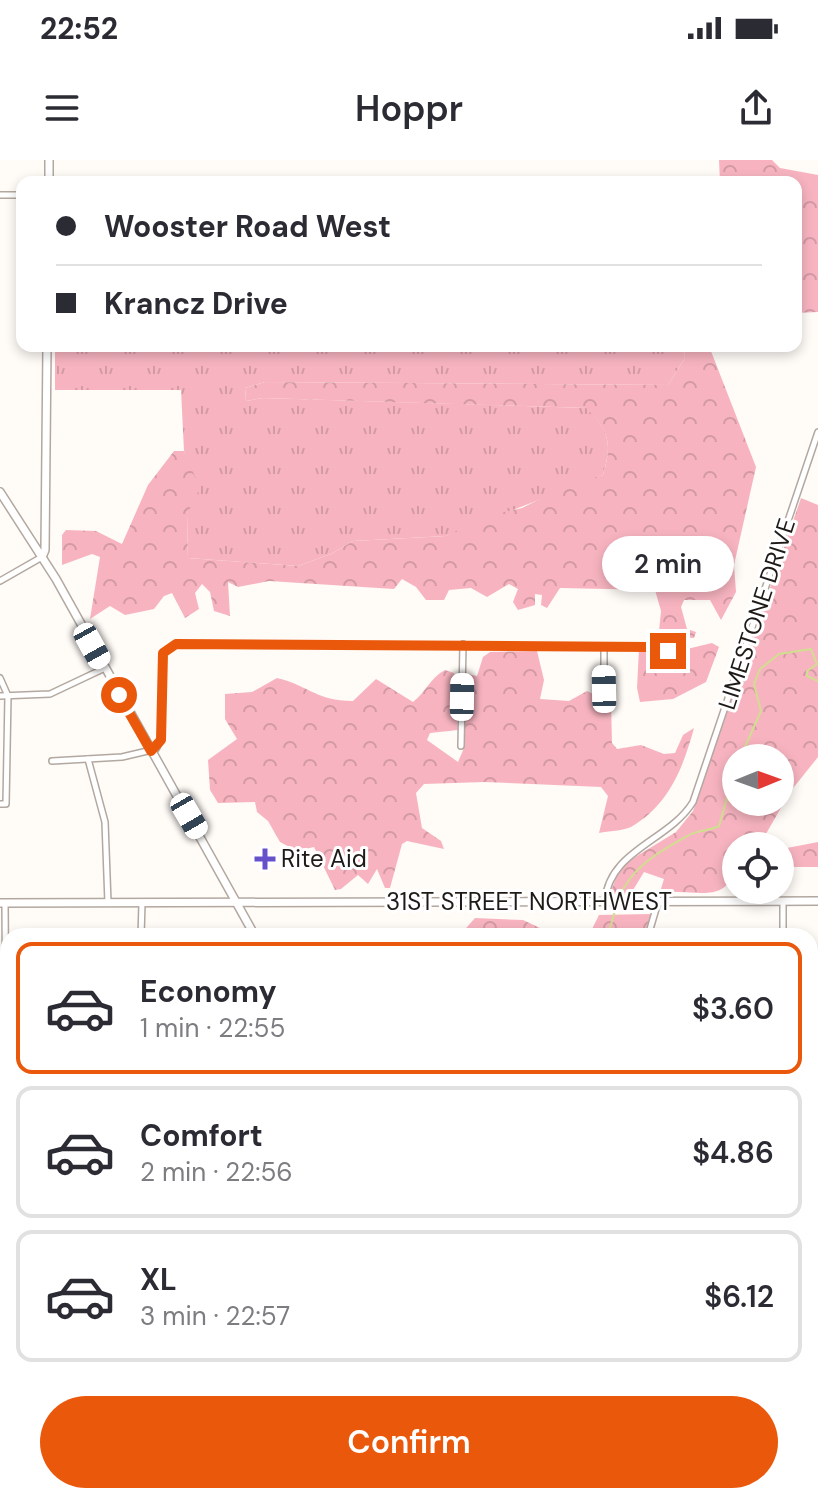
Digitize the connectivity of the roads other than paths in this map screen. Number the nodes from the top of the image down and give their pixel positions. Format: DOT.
graph roads {
  1 [pos="47,352"];
  2 [pos="818,432"];
  3 [pos="0,492"];
  4 [pos="42,557"];
  5 [pos="0,581"];
  6 [pos="463,644"];
  7 [pos="604,647"];
  8 [pos="668,651"];
  9 [pos="105,668"];
  10 [pos="0,678"];
  11 [pos="604,689"];
  12 [pos="0,696"];
  13 [pos="8,696"];
  14 [pos="461,746"];
  15 [pos="151,751"];
  16 [pos="88,759"];
  17 [pos="52,761"];
  18 [pos="3,770"];
  19 [pos="3,804"];
  20 [pos="605,901"];
  21 [pos="722,901"];
  22 [pos="794,901"];
  23 [pos="818,901"];
  24 [pos="658,902"];
  25 [pos="3,903"];
  26 [pos="108,903"];
  27 [pos="142,903"];
  28 [pos="239,903"];
  29 [pos="783,904"];
  30 [pos="3,928"];
  31 [pos="141,928"];
  32 [pos="251,928"];
  33 [pos="650,928"];
  34 [pos="783,928"];
  1 -- 4 [label="main road"];
  2 -- 20 [label="street, LIMESTONE DRIVE"];
  3 -- 4 [label="main road"];
  4 -- 5 [label="street"];
  4 -- 9 [label="main road"];
  6 -- 7 [label="street"];
  6 -- 14 [label="street"];
  6 -- 15 [label="street"];
  7 -- 8 [label="street"];
  7 -- 11 [label="street"];
  9 -- 13 [label="street"];
  9 -- 15 [label="main road"];
  10 -- 13 [label="street"];
  12 -- 13 [label="street"];
  13 -- 18 [label="street"];
  15 -- 16 [label="street"];
  15 -- 28 [label="main road"];
  16 -- 17 [label="street"];
  16 -- 26 [label="street"];
  18 -- 19 [label="street"];
  20 -- 24 [label="main road, 31ST STREET NORTHWEST"];
  20 -- 28 [label="main road, 31ST STREET NORTHWEST"];
  21 -- 24 [label="main road, 31ST STREET NORTHWEST"];
  22 -- 23 [label="main road, 31ST STREET NORTHWEST"];
  24 -- 33 [label="street"];
  25 -- 26 [label="main road, 31ST STREET NORTHWEST"];
  25 -- 30 [label="street"];
  26 -- 27 [label="main road, 31ST STREET NORTHWEST"];
  27 -- 28 [label="main road, 31ST STREET NORTHWEST"];
  27 -- 31 [label="street"];
  28 -- 32 [label="main road"];
  29 -- 34 [label="street"];
}
